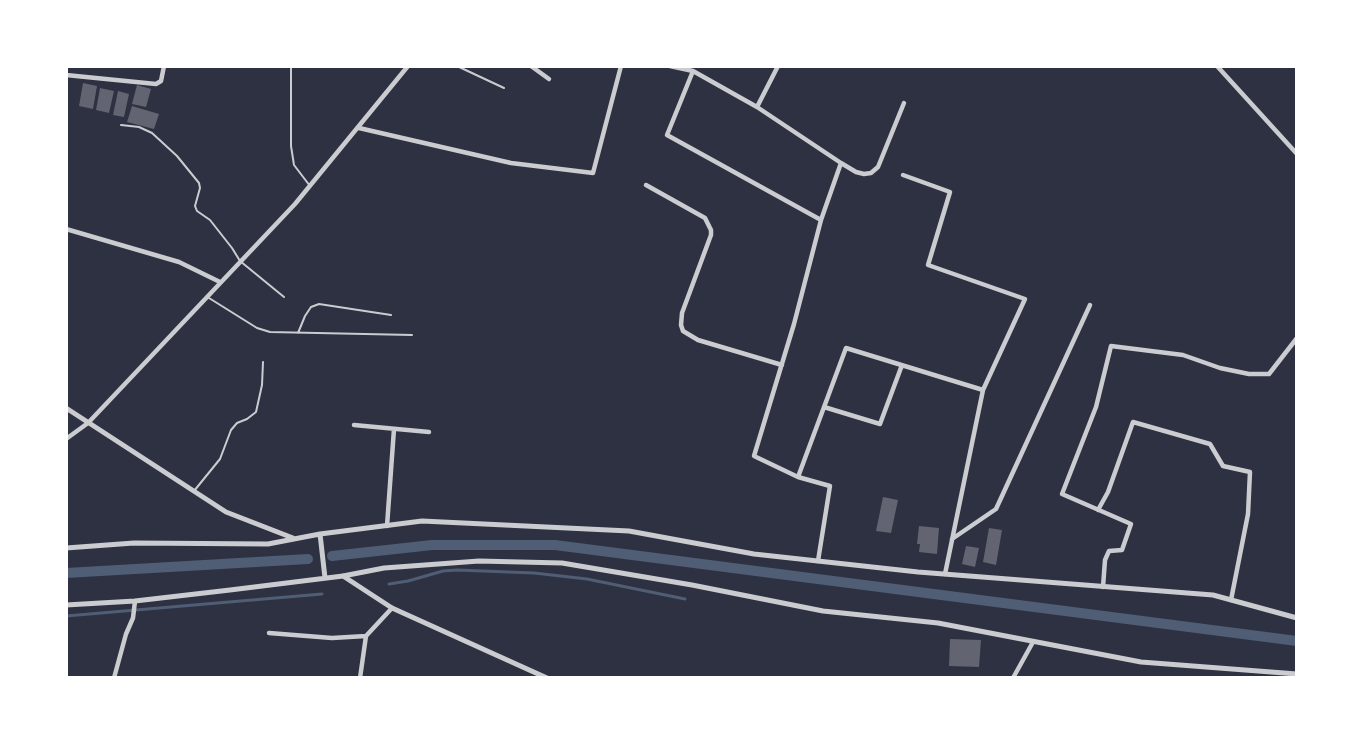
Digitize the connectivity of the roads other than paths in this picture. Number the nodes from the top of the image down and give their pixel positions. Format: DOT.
graph roads {
  1 [pos="164,66"];
  2 [pos="291,66"];
  3 [pos="408,66"];
  4 [pos="457,66"];
  5 [pos="531,66"];
  6 [pos="621,66"];
  7 [pos="670,66"];
  8 [pos="778,66"];
  9 [pos="1217,66"];
  10 [pos="693,71"];
  11 [pos="66,75"];
  12 [pos="549,79"];
  13 [pos="504,88"];
  14 [pos="904,103"];
  15 [pos="757,107"];
  16 [pos="121,125"];
  17 [pos="359,128"];
  18 [pos="1297,154"];
  19 [pos="841,163"];
  20 [pos="903,175"];
  21 [pos="646,185"];
  22 [pos="310,186"];
  23 [pos="821,220"];
  24 [pos="66,229"];
  25 [pos="240,261"];
  26 [pos="220,282"];
  27 [pos="206,297"];
  28 [pos="284,297"];
  29 [pos="1090,305"];
  30 [pos="391,315"];
  31 [pos="298,333"];
  32 [pos="412,335"];
  33 [pos="1297,338"];
  34 [pos="263,362"];
  35 [pos="782,364"];
  36 [pos="902,365"];
  37 [pos="983,390"];
  38 [pos="824,407"];
  39 [pos="66,408"];
  40 [pos="88,423"];
  41 [pos="354,425"];
  42 [pos="394,429"];
  43 [pos="429,432"];
  44 [pos="66,438"];
  45 [pos="798,477"];
  46 [pos="194,491"];
  47 [pos="1098,510"];
  48 [pos="387,525"];
  49 [pos="320,534"];
  50 [pos="292,538"];
  51 [pos="952,539"];
  52 [pos="66,548"];
  53 [pos="818,561"];
  54 [pos="945,574"];
  55 [pos="343,576"];
  56 [pos="325,578"];
  57 [pos="1103,586"];
  58 [pos="1231,600"];
  59 [pos="134,604"];
  60 [pos="66,605"];
  61 [pos="392,608"];
  62 [pos="1297,618"];
  63 [pos="269,633"];
  64 [pos="366,636"];
  65 [pos="1033,642"];
  66 [pos="1297,674"];
  67 [pos="114,678"];
  68 [pos="360,678"];
  69 [pos="547,678"];
  70 [pos="1013,678"];
  1 -- 11 [label="street"];
  2 -- 22 [label="lane"];
  3 -- 17 [label="street"];
  4 -- 13 [label="lane"];
  5 -- 12 [label="street"];
  6 -- 17 [label="street"];
  7 -- 10 [label="street"];
  8 -- 15 [label="street"];
  9 -- 18 [label="street"];
  10 -- 15 [label="street"];
  10 -- 23 [label="street"];
  14 -- 19 [label="street"];
  15 -- 19 [label="street"];
  16 -- 25 [label="lane"];
  17 -- 22 [label="street"];
  19 -- 23 [label="street"];
  20 -- 37 [label="street"];
  21 -- 35 [label="street"];
  22 -- 25 [label="street"];
  23 -- 35 [label="street"];
  24 -- 26 [label="street"];
  25 -- 26 [label="street"];
  25 -- 28 [label="lane"];
  26 -- 27 [label="street"];
  27 -- 31 [label="lane"];
  27 -- 40 [label="street"];
  29 -- 51 [label="street"];
  30 -- 31 [label="lane"];
  31 -- 32 [label="lane"];
  33 -- 47 [label="street"];
  34 -- 46 [label="lane"];
  35 -- 45 [label="street"];
  36 -- 37 [label="street"];
  36 -- 38 [label="street"];
  36 -- 38 [label="street"];
  37 -- 51 [label="street"];
  38 -- 45 [label="street"];
  39 -- 40 [label="street"];
  40 -- 44 [label="street"];
  40 -- 46 [label="street"];
  41 -- 42 [label="street"];
  42 -- 43 [label="street"];
  42 -- 48 [label="street"];
  45 -- 53 [label="street"];
  46 -- 50 [label="street"];
  47 -- 57 [label="street"];
  47 -- 58 [label="street"];
  48 -- 49 [label="street"];
  48 -- 53 [label="street"];
  49 -- 50 [label="street"];
  49 -- 56 [label="street"];
  50 -- 52 [label="street"];
  51 -- 54 [label="street"];
  53 -- 54 [label="street"];
  54 -- 57 [label="street"];
  55 -- 56 [label="street"];
  55 -- 61 [label="street"];
  55 -- 65 [label="street"];
  56 -- 59 [label="street"];
  57 -- 58 [label="street"];
  58 -- 62 [label="street"];
  59 -- 60 [label="street"];
  59 -- 67 [label="street"];
  61 -- 64 [label="street"];
  61 -- 69 [label="street"];
  63 -- 64 [label="street"];
  64 -- 68 [label="street"];
  65 -- 66 [label="street"];
  65 -- 70 [label="street"];
}
